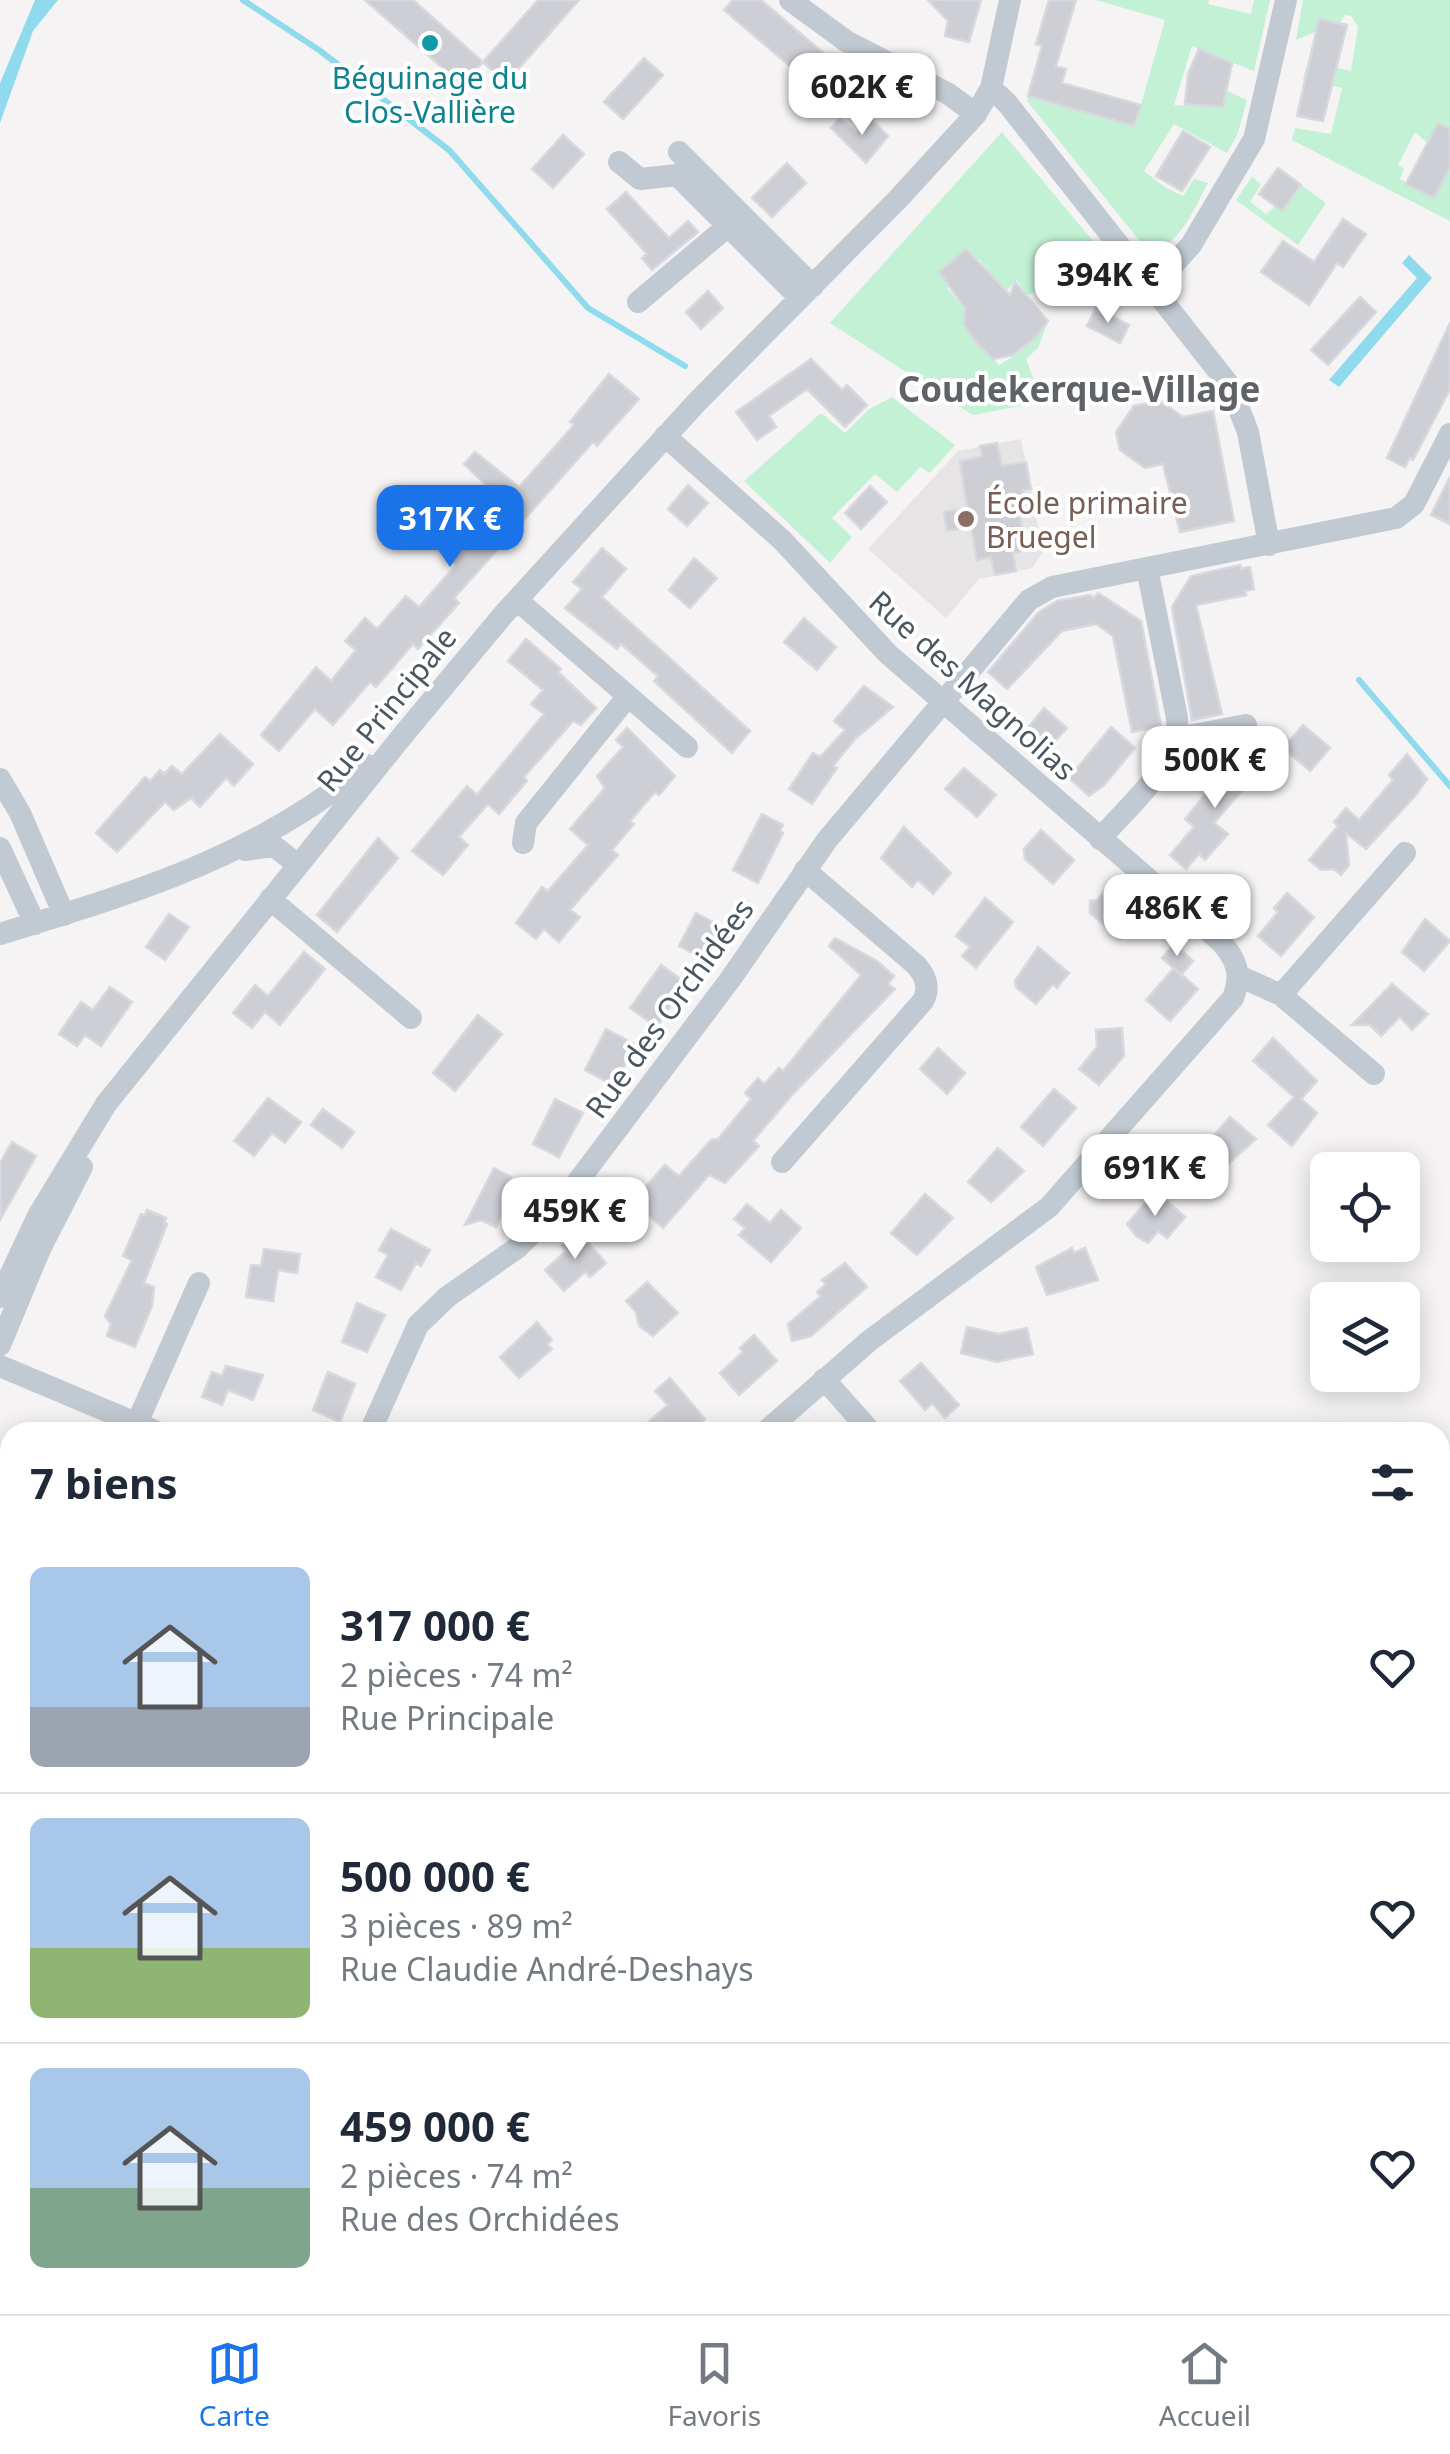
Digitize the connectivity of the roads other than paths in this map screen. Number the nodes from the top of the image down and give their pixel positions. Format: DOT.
graph roads {
  1 [pos="790,0"];
  2 [pos="1010,0"];
  3 [pos="1286,0"];
  4 [pos="990,88"];
  5 [pos="976,114"];
  6 [pos="679,152"];
  7 [pos="619,162"];
  8 [pos="728,226"];
  9 [pos="1153,287"];
  10 [pos="807,292"];
  11 [pos="638,302"];
  12 [pos="1450,434"];
  13 [pos="665,436"];
  14 [pos="1270,545"];
  15 [pos="1147,568"];
  16 [pos="517,600"];
  17 [pos="628,696"];
  18 [pos="941,702"];
  19 [pos="1246,725"];
  20 [pos="404,734"];
  21 [pos="1177,738"];
  22 [pos="687,747"];
  23 [pos="0,779"];
  24 [pos="273,829"];
  25 [pos="1100,839"];
  26 [pos="523,843"];
  27 [pos="315,844"];
  28 [pos="0,848"];
  29 [pos="1404,854"];
  30 [pos="227,856"];
  31 [pos="298,864"];
  32 [pos="805,870"];
  33 [pos="270,899"];
  34 [pos="64,916"];
  35 [pos="35,924"];
  36 [pos="0,934"];
  37 [pos="1239,976"];
  38 [pos="1281,995"];
  39 [pos="411,1018"];
  40 [pos="156,1040"];
  41 [pos="1374,1074"];
  42 [pos="782,1162"];
  43 [pos="199,1283"];
  44 [pos="0,1298"];
  45 [pos="1,1339"];
  46 [pos="0,1366"];
  47 [pos="824,1379"];
  48 [pos="127,1422"];
  49 [pos="146,1422"];
  50 [pos="374,1422"];
  51 [pos="776,1422"];
  52 [pos="862,1422"];
  1 -- 5 [label="street"];
  2 -- 4 [label="street, Rue Principale"];
  3 -- 9 [label="street"];
  4 -- 5 [label="street, Rue Principale"];
  4 -- 9 [label="street"];
  5 -- 10 [label="street, Rue Principale"];
  6 -- 10 [label="street"];
  7 -- 8 [label="street"];
  8 -- 10 [label="street"];
  8 -- 11 [label="street"];
  9 -- 14 [label="street"];
  10 -- 13 [label="street, Rue Principale"];
  12 -- 14 [label="street, Rue des Orchidées"];
  13 -- 16 [label="street, Rue Principale"];
  13 -- 18 [label="street, Rue des Magnolias"];
  14 -- 15 [label="street, Rue des Orchidées"];
  15 -- 18 [label="street, Rue des Orchidées"];
  15 -- 21 [label="street"];
  16 -- 17 [label="street"];
  16 -- 20 [label="street, Rue Principale"];
  17 -- 22 [label="street"];
  17 -- 26 [label="street"];
  18 -- 25 [label="street, Rue des Magnolias"];
  18 -- 32 [label="street, Rue des Orchidées"];
  19 -- 21 [label="street"];
  20 -- 24 [label="street"];
  20 -- 27 [label="street, Rue Principale"];
  21 -- 25 [label="street"];
  23 -- 34 [label="street"];
  24 -- 27 [label="street"];
  24 -- 30 [label="street"];
  25 -- 37 [label="street, Rue des Magnolias"];
  27 -- 31 [label="street, Rue Principale"];
  28 -- 35 [label="street"];
  29 -- 38 [label="street"];
  30 -- 31 [label="street"];
  30 -- 34 [label="street"];
  31 -- 33 [label="street, Rue Principale"];
  32 -- 42 [label="street"];
  32 -- 50 [label="street, Rue des Orchidées"];
  33 -- 39 [label="street"];
  33 -- 40 [label="street, Rue Principale"];
  34 -- 35 [label="street"];
  35 -- 36 [label="street"];
  37 -- 38 [label="street"];
  37 -- 47 [label="street"];
  38 -- 41 [label="street"];
  40 -- 44 [label="street, Rue Principale"];
  40 -- 45 [label="street, Rue Principale"];
  43 -- 49 [label="street"];
  46 -- 48 [label="street"];
  47 -- 51 [label="street"];
  47 -- 52 [label="street"];
}
